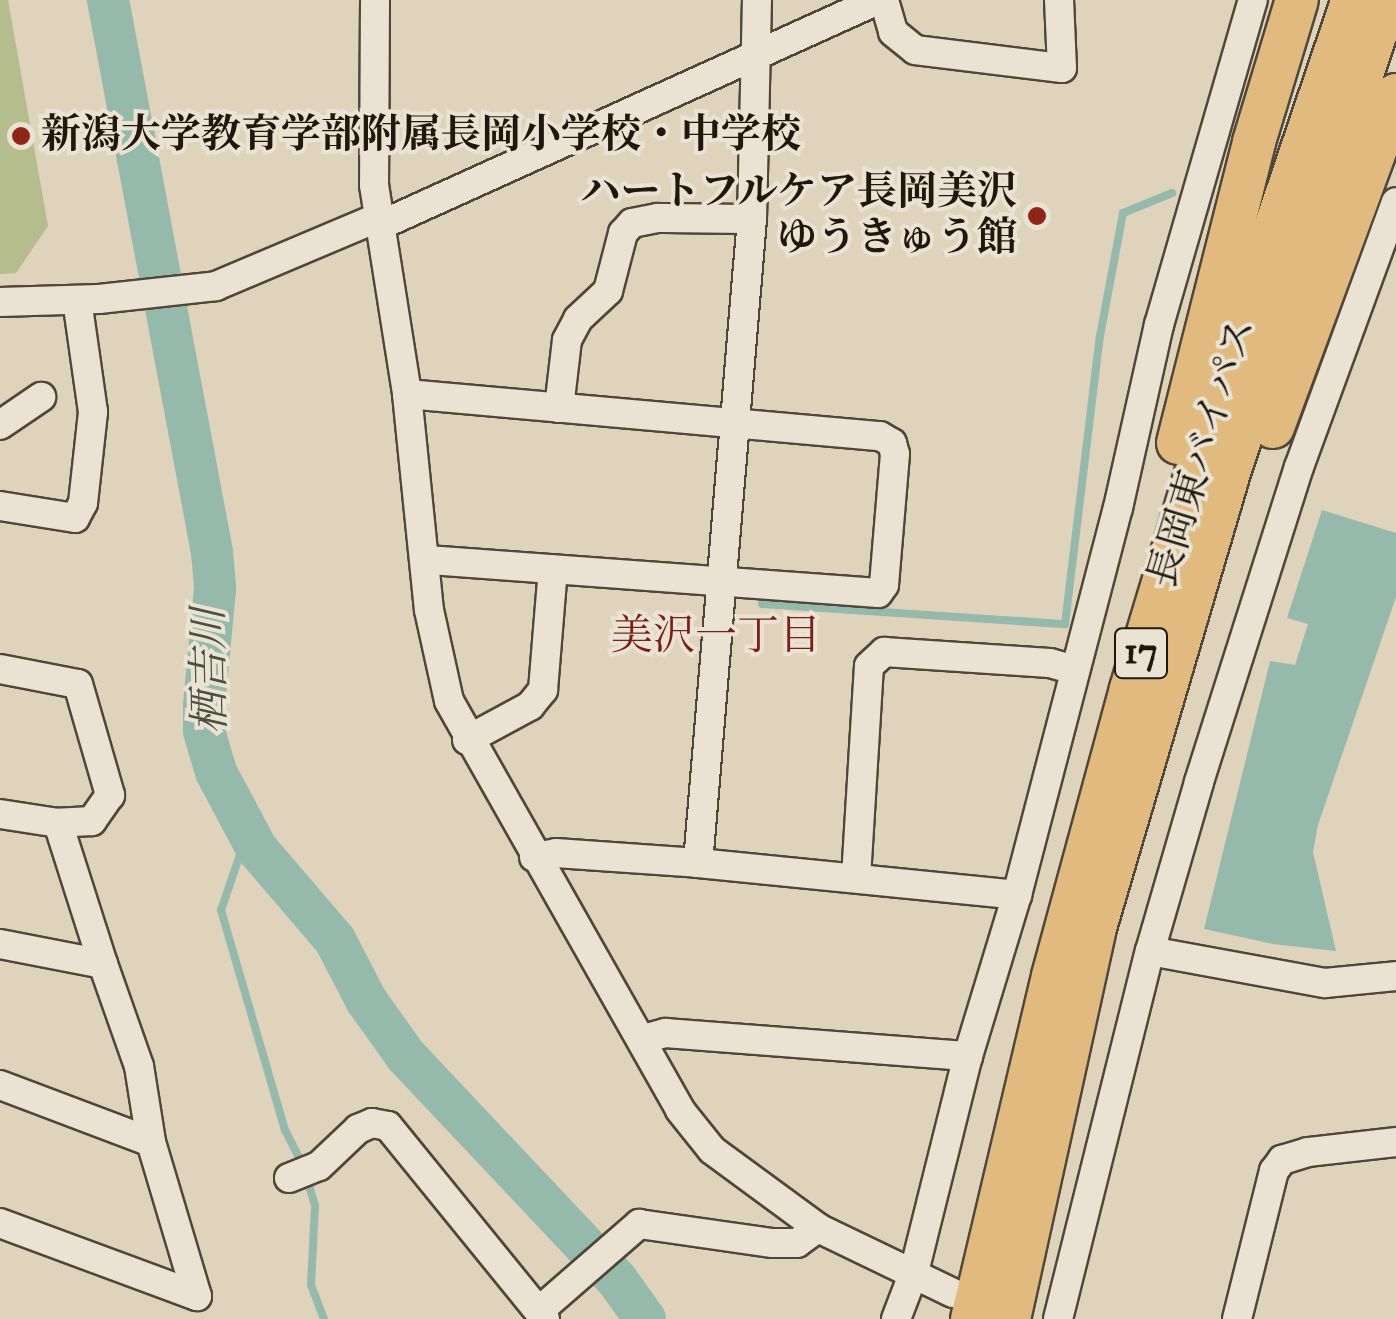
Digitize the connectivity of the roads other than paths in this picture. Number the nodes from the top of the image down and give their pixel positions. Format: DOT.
graph roads {
  1 [pos="375,0"];
  2 [pos="757,0"];
  3 [pos="881,0"];
  4 [pos="1059,0"];
  5 [pos="1253,0"];
  6 [pos="1297,0"];
  7 [pos="1353,0"];
  8 [pos="1388,0"];
  9 [pos="756,56"];
  10 [pos="1396,95"];
  11 [pos="1396,202"];
  12 [pos="752,219"];
  13 [pos="380,220"];
  14 [pos="88,300"];
  15 [pos="0,302"];
  16 [pos="407,394"];
  17 [pos="41,397"];
  18 [pos="559,408"];
  19 [pos="737,424"];
  20 [pos="0,425"];
  21 [pos="0,506"];
  22 [pos="427,560"];
  23 [pos="553,569"];
  24 [pos="723,584"];
  25 [pos="0,669"];
  26 [pos="1075,670"];
  27 [pos="1130,688"];
  28 [pos="467,740"];
  29 [pos="0,814"];
  30 [pos="58,823"];
  31 [pos="534,857"];
  32 [pos="698,864"];
  33 [pos="856,878"];
  34 [pos="1017,895"];
  35 [pos="0,944"];
  36 [pos="1150,951"];
  37 [pos="103,964"];
  38 [pos="1396,976"];
  39 [pos="643,1039"];
  40 [pos="968,1056"];
  41 [pos="0,1085"];
  42 [pos="1061,1088"];
  43 [pos="151,1142"];
  44 [pos="1396,1142"];
  45 [pos="289,1178"];
  46 [pos="0,1223"];
  47 [pos="818,1228"];
  48 [pos="914,1272"];
  49 [pos="963,1306"];
  50 [pos="543,1311"];
  51 [pos="1044,1318"];
  52 [pos="896,1319"];
  53 [pos="1236,1319"];
  1 -- 13 [label="street"];
  2 -- 9 [label="street"];
  3 -- 4 [label="street"];
  3 -- 9 [label="street"];
  5 -- 26 [label="street"];
  6 -- 27 [label="highway, 17"];
  7 -- 27 [label="highway, 長岡東バイパス / 17"];
  8 -- 42 [label="highway, 長岡東バイパス / 17"];
  9 -- 12 [label="street"];
  9 -- 13 [label="street"];
  10 -- 42 [label="highway, 17"];
  11 -- 36 [label="street"];
  12 -- 18 [label="street"];
  12 -- 19 [label="street"];
  13 -- 14 [label="street"];
  13 -- 16 [label="street"];
  14 -- 15 [label="street"];
  14 -- 21 [label="street"];
  16 -- 18 [label="street"];
  16 -- 22 [label="street"];
  17 -- 20 [label="street"];
  18 -- 19 [label="street"];
  19 -- 24 [label="street"];
  19 -- 24 [label="street"];
  22 -- 23 [label="street"];
  22 -- 28 [label="street"];
  23 -- 24 [label="street"];
  23 -- 28 [label="street"];
  24 -- 32 [label="street"];
  25 -- 30 [label="street"];
  26 -- 33 [label="street"];
  26 -- 34 [label="street"];
  27 -- 49 [label="highway, 長岡東バイパス / 17"];
  28 -- 31 [label="street"];
  29 -- 30 [label="street"];
  30 -- 37 [label="street"];
  31 -- 32 [label="street"];
  31 -- 39 [label="street"];
  32 -- 33 [label="street"];
  33 -- 34 [label="street"];
  34 -- 40 [label="street"];
  35 -- 37 [label="street"];
  36 -- 38 [label="street"];
  36 -- 51 [label="street"];
  37 -- 43 [label="street"];
  39 -- 40 [label="street"];
  39 -- 47 [label="street"];
  40 -- 48 [label="street"];
  41 -- 43 [label="street"];
  42 -- 51 [label="highway, 長岡東バイパス / 17"];
  43 -- 46 [label="street"];
  44 -- 53 [label="street"];
  45 -- 50 [label="street"];
  47 -- 48 [label="street"];
  47 -- 50 [label="street"];
  48 -- 49 [label="street"];
  48 -- 52 [label="street"];
}
